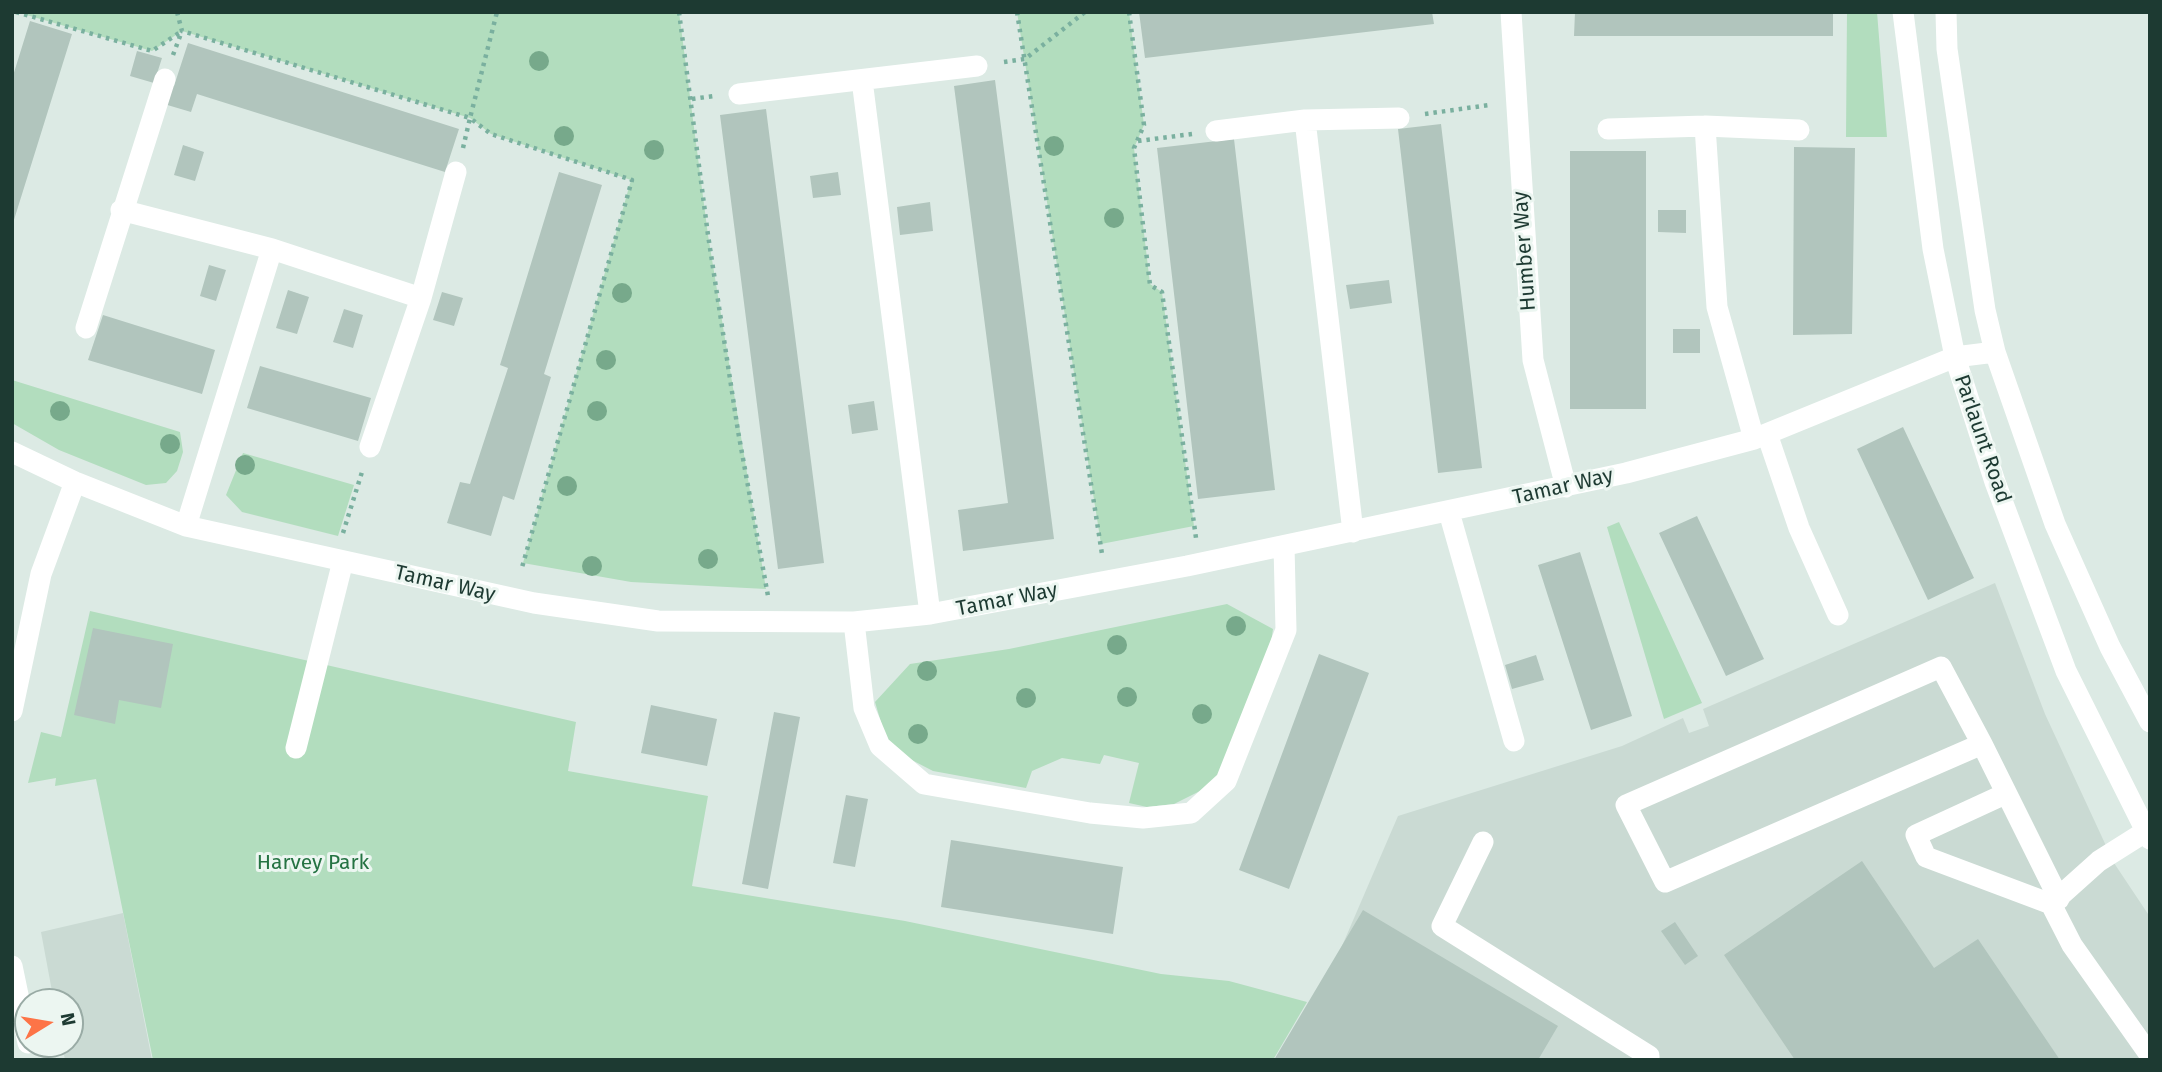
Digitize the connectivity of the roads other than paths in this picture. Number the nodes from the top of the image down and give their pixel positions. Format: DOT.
graph roads {
  1 [pos="1511,12"];
  2 [pos="1903,12"];
  3 [pos="1946,12"];
  4 [pos="977,66"];
  5 [pos="164,79"];
  6 [pos="862,80"];
  7 [pos="739,93"];
  8 [pos="1399,118"];
  9 [pos="1305,120"];
  10 [pos="1705,126"];
  11 [pos="1608,129"];
  12 [pos="1799,130"];
  13 [pos="1216,131"];
  14 [pos="456,172"];
  15 [pos="121,210"];
  16 [pos="272,249"];
  17 [pos="421,298"];
  18 [pos="86,328"];
  19 [pos="1995,352"];
  20 [pos="1955,357"];
  21 [pos="1761,436"];
  22 [pos="370,447"];
  23 [pos="12,452"];
  24 [pos="75,482"];
  25 [pos="1566,487"];
  26 [pos="1449,512"];
  27 [pos="186,526"];
  28 [pos="1353,532"];
  29 [pos="1284,546"];
  30 [pos="339,560"];
  31 [pos="930,614"];
  32 [pos="1838,615"];
  33 [pos="855,622"];
  34 [pos="12,710"];
  35 [pos="2150,722"];
  36 [pos="1514,741"];
  37 [pos="1982,744"];
  38 [pos="296,748"];
  39 [pos="2005,794"];
  40 [pos="2148,832"];
  41 [pos="1483,842"];
  42 [pos="2055,902"];
  43 [pos="12,966"];
  44 [pos="17,988"];
  45 [pos="2150,1054"];
  46 [pos="1649,1060"];
  1 -- 25 [label="street, Humber Way"];
  2 -- 20 [label="street, Parlaunt Road"];
  3 -- 19 [label="street, Parlaunt Road"];
  4 -- 6 [label="street"];
  5 -- 15 [label="street"];
  6 -- 7 [label="street"];
  6 -- 31 [label="street"];
  8 -- 9 [label="street"];
  9 -- 13 [label="street"];
  9 -- 28 [label="street"];
  10 -- 11 [label="street"];
  10 -- 12 [label="street"];
  10 -- 21 [label="street"];
  14 -- 17 [label="street"];
  15 -- 16 [label="street"];
  15 -- 18 [label="street"];
  16 -- 17 [label="street"];
  16 -- 27 [label="street"];
  17 -- 22 [label="street"];
  19 -- 20 [label="street, Tamar Way"];
  19 -- 35 [label="street, Parlaunt Road"];
  20 -- 21 [label="street, Tamar Way"];
  20 -- 40 [label="street, Parlaunt Road"];
  21 -- 25 [label="street, Tamar Way"];
  21 -- 32 [label="street"];
  23 -- 24 [label="street, Tamar Way"];
  24 -- 27 [label="street, Tamar Way"];
  24 -- 34 [label="street"];
  25 -- 26 [label="street, Tamar Way"];
  26 -- 28 [label="street, Tamar Way"];
  26 -- 36 [label="street"];
  27 -- 30 [label="street, Tamar Way"];
  28 -- 29 [label="street, Tamar Way"];
  29 -- 31 [label="street, Tamar Way"];
  29 -- 33 [label="street"];
  30 -- 33 [label="street, Tamar Way"];
  30 -- 38 [label="street"];
  31 -- 33 [label="street, Tamar Way"];
  37 -- 37 [label="street"];
  37 -- 39 [label="street"];
  39 -- 42 [label="street"];
  39 -- 42 [label="street"];
  40 -- 42 [label="street"];
  41 -- 46 [label="street"];
  42 -- 45 [label="street"];
  43 -- 44 [label="street"];
}
